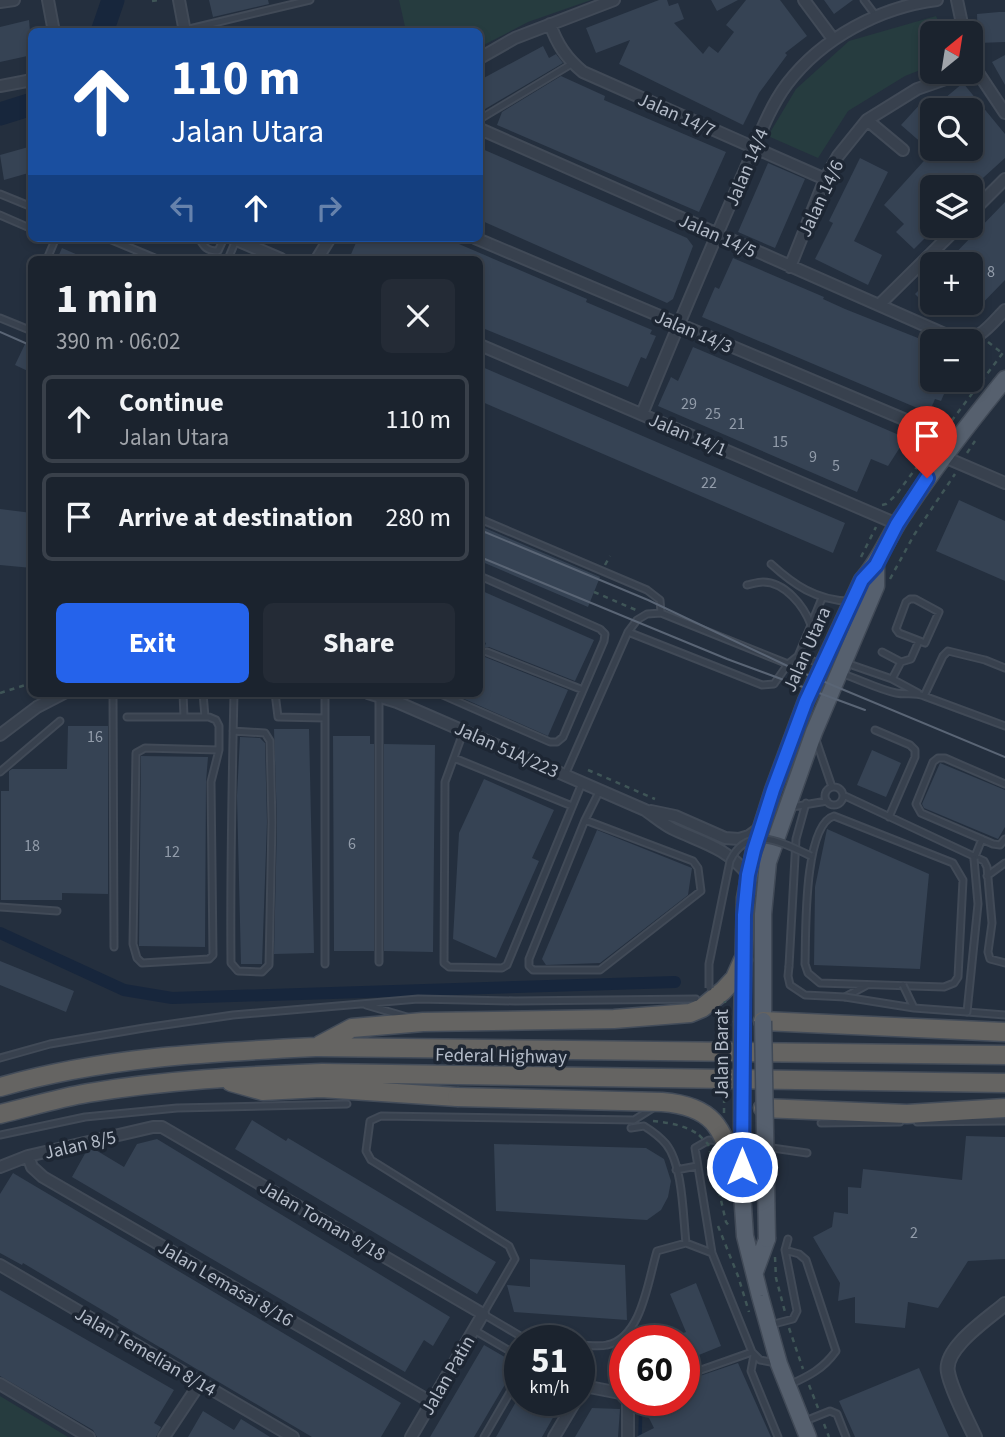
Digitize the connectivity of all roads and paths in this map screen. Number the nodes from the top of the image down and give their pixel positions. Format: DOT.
graph roads {
  1 [pos="13,0"];
  2 [pos="48,0"];
  3 [pos="158,0"];
  4 [pos="179,0"];
  5 [pos="310,0"];
  6 [pos="614,0"];
  7 [pos="804,0"];
  8 [pos="864,0"];
  9 [pos="933,0"];
  10 [pos="957,0"];
  11 [pos="152,1"];
  12 [pos="0,2"];
  13 [pos="876,16"];
  14 [pos="961,21"];
  15 [pos="550,24"];
  16 [pos="53,28"];
  17 [pos="184,28"];
  18 [pos="197,28"];
  19 [pos="833,38"];
  20 [pos="483,57"];
  21 [pos="573,63"];
  22 [pos="28,81"];
  23 [pos="929,84"];
  24 [pos="984,84"];
  25 [pos="0,86"];
  26 [pos="1005,113"];
  27 [pos="483,117"];
  28 [pos="867,120"];
  29 [pos="483,130"];
  30 [pos="755,149"];
  31 [pos="903,150"];
  32 [pos="825,179"];
  33 [pos="1005,179"];
  34 [pos="0,194"];
  35 [pos="983,201"];
  36 [pos="28,205"];
  37 [pos="0,215"];
  38 [pos="28,227"];
  39 [pos="717,235"];
  40 [pos="946,238"];
  41 [pos="483,241"];
  42 [pos="117,242"];
  43 [pos="201,242"];
  44 [pos="228,242"];
  45 [pos="238,242"];
  46 [pos="150,256"];
  47 [pos="274,256"];
  48 [pos="790,267"];
  49 [pos="880,304"];
  50 [pos="1005,310"];
  51 [pos="0,318"];
  52 [pos="678,324"];
  53 [pos="28,329"];
  54 [pos="934,329"];
  55 [pos="983,332"];
  56 [pos="983,339"];
  57 [pos="483,346"];
  58 [pos="1005,349"];
  59 [pos="1002,353"];
  60 [pos="1005,379"];
  61 [pos="642,414"];
  62 [pos="913,423"];
  63 [pos="936,439"];
  64 [pos="976,440"];
  65 [pos="943,456"];
  66 [pos="961,464"];
  67 [pos="1005,484"];
  68 [pos="880,505"];
  69 [pos="483,520"];
  70 [pos="897,524"];
  71 [pos="771,564"];
  72 [pos="876,565"];
  73 [pos="483,577"];
  74 [pos="747,584"];
  75 [pos="887,586"];
  76 [pos="801,588"];
  77 [pos="594,592"];
  78 [pos="795,598"];
  79 [pos="822,598"];
  80 [pos="851,601"];
  81 [pos="661,613"];
  82 [pos="647,614"];
  83 [pos="811,625"];
  84 [pos="628,632"];
  85 [pos="919,641"];
  86 [pos="487,652"];
  87 [pos="882,652"];
  88 [pos="797,656"];
  89 [pos="901,662"];
  90 [pos="788,663"];
  91 [pos="822,664"];
  92 [pos="841,668"];
  93 [pos="1005,668"];
  94 [pos="892,678"];
  95 [pos="28,684"];
  96 [pos="583,690"];
  97 [pos="0,693"];
  98 [pos="921,694"];
  99 [pos="56,697"];
  100 [pos="113,697"];
  101 [pos="183,697"];
  102 [pos="203,697"];
  103 [pos="234,697"];
  104 [pos="276,697"];
  105 [pos="325,697"];
  106 [pos="374,697"];
  107 [pos="399,697"];
  108 [pos="447,697"];
  109 [pos="127,717"];
  110 [pos="184,717"];
  111 [pos="205,717"];
  112 [pos="324,718"];
  113 [pos="60,721"];
  114 [pos="1005,726"];
  115 [pos="464,730"];
  116 [pos="875,730"];
  117 [pos="233,731"];
  118 [pos="814,732"];
  119 [pos="0,735"];
  120 [pos="219,750"];
  121 [pos="454,758"];
  122 [pos="587,770"];
  123 [pos="0,772"];
  124 [pos="565,775"];
  125 [pos="582,782"];
  126 [pos="1005,784"];
  127 [pos="832,787"];
  128 [pos="600,790"];
  129 [pos="843,795"];
  130 [pos="827,801"];
  131 [pos="664,803"];
  132 [pos="806,803"];
  133 [pos="572,806"];
  134 [pos="786,809"];
  135 [pos="645,810"];
  136 [pos="927,815"];
  137 [pos="889,817"];
  138 [pos="584,820"];
  139 [pos="761,827"];
  140 [pos="918,830"];
  141 [pos="982,839"];
  142 [pos="1005,839"];
  143 [pos="811,856"];
  144 [pos="974,857"];
  145 [pos="1005,863"];
  146 [pos="748,875"];
  147 [pos="987,876"];
  148 [pos="0,907"];
  149 [pos="57,911"];
  150 [pos="114,947"];
  151 [pos="743,960"];
  152 [pos="379,962"];
  153 [pos="1005,963"];
  154 [pos="324,964"];
  155 [pos="869,983"];
  156 [pos="903,985"];
  157 [pos="845,997"];
  158 [pos="710,998"];
  159 [pos="363,1004"];
  160 [pos="914,1008"];
  161 [pos="967,1012"];
  162 [pos="1005,1015"];
  163 [pos="763,1021"];
  164 [pos="424,1022"];
  165 [pos="1005,1032"];
  166 [pos="317,1046"];
  167 [pos="1005,1055"];
  168 [pos="0,1058"];
  169 [pos="215,1078"];
  170 [pos="1005,1083"];
  171 [pos="0,1087"];
  172 [pos="321,1088"];
  173 [pos="662,1102"];
  174 [pos="291,1104"];
  175 [pos="347,1104"];
  176 [pos="763,1108"];
  177 [pos="1004,1111"];
  178 [pos="724,1113"];
  179 [pos="0,1114"];
  180 [pos="634,1120"];
  181 [pos="821,1124"];
  182 [pos="162,1127"];
  183 [pos="631,1128"];
  184 [pos="0,1135"];
  185 [pos="807,1153"];
  186 [pos="27,1156"];
  187 [pos="714,1159"];
  188 [pos="706,1163"];
  189 [pos="697,1166"];
  190 [pos="0,1167"];
  191 [pos="676,1170"];
  192 [pos="742,1192"];
  193 [pos="716,1220"];
  194 [pos="788,1239"];
  195 [pos="746,1242"];
  196 [pos="686,1243"];
  197 [pos="785,1250"];
  198 [pos="712,1253"];
  199 [pos="0,1265"];
  200 [pos="755,1272"];
  201 [pos="1005,1304"];
  202 [pos="483,1314"];
  203 [pos="749,1314"];
  204 [pos="504,1326"];
  205 [pos="768,1326"];
  206 [pos="474,1329"];
  207 [pos="595,1346"];
  208 [pos="504,1347"];
  209 [pos="753,1354"];
  210 [pos="779,1363"];
  211 [pos="700,1371"];
  212 [pos="200,1383"];
  213 [pos="0,1384"];
  214 [pos="787,1386"];
  215 [pos="431,1402"];
  216 [pos="504,1403"];
  217 [pos="566,1416"];
  218 [pos="628,1416"];
  219 [pos="805,1429"];
  220 [pos="89,1437"];
  221 [pos="164,1437"];
  222 [pos="293,1437"];
  223 [pos="411,1437"];
  224 [pos="484,1437"];
  225 [pos="554,1437"];
  226 [pos="628,1437"];
  227 [pos="778,1437"];
  228 [pos="846,1437"];
  229 [pos="975,1437"];
  1 -- 12 [label="street"];
  2 -- 16 [label="street"];
  3 -- 11 [label="path"];
  4 -- 17 [label="street"];
  5 -- 18 [label="lane"];
  6 -- 15 [label="street"];
  7 -- 19 [label="street"];
  8 -- 13 [label="lane"];
  9 -- 13 [label="street, Jalan 14/4"];
  10 -- 14 [label="street"];
  13 -- 19 [label="street, Jalan 14/4"];
  15 -- 20 [label="street"];
  15 -- 21 [label="street, Jalan 14/7"];
  19 -- 30 [label="street, Jalan 14/4"];
  21 -- 27 [label="lane"];
  21 -- 30 [label="street, Jalan 14/7"];
  22 -- 25 [label="street"];
  23 -- 28 [label="street, Jalan 14/6"];
  24 -- 26 [label="street"];
  28 -- 31 [label="street"];
  28 -- 32 [label="street, Jalan 14/6"];
  29 -- 39 [label="street, Jalan 14/5"];
  30 -- 32 [label="street, Jalan 14/7"];
  30 -- 39 [label="street, Jalan 14/4"];
  32 -- 48 [label="street, Jalan 14/6"];
  33 -- 35 [label="street"];
  34 -- 36 [label="lane"];
  37 -- 38 [label="lane"];
  39 -- 48 [label="street, Jalan 14/5"];
  39 -- 52 [label="street, Jalan 14/4"];
  40 -- 49 [label="street"];
  41 -- 52 [label="street, Jalan 14/3"];
  42 -- 46 [label="lane"];
  43 -- 44 [label="lane"];
  45 -- 47 [label="street"];
  48 -- 49 [label="street, Jalan 14/5"];
  49 -- 54 [label="street, Jalan 14/5"];
  50 -- 55 [label="street"];
  51 -- 53 [label="lane"];
  52 -- 61 [label="street, Jalan 14/4"];
  52 -- 62 [label="street, Jalan 14/3"];
  56 -- 59 [label="path"];
  57 -- 61 [label="street, Jalan 14/1"];
  58 -- 59 [label="path"];
  59 -- 63 [label="path"];
  60 -- 65 [label="main road, Jalan Utara"];
  61 -- 70 [label="street, Jalan 14/1"];
  62 -- 63 [label="path"];
  63 -- 68 [label="path"];
  64 -- 66 [label="path"];
  65 -- 66 [label="street"];
  65 -- 70 [label="main road, Jalan Utara"];
  66 -- 67 [label="street"];
  66 -- 75 [label="path"];
  69 -- 81 [label="lane"];
  70 -- 72 [label="main road, Jalan Utara"];
  71 -- 76 [label="lane"];
  72 -- 80 [label="main road, Jalan Utara"];
  72 -- 92 [label="main road, Jalan Utara"];
  73 -- 96 [label="lane"];
  74 -- 78 [label="lane"];
  76 -- 78 [label="lane"];
  76 -- 79 [label="lane"];
  77 -- 82 [label="path"];
  78 -- 83 [label="lane"];
  79 -- 80 [label="lane"];
  79 -- 83 [label="lane"];
  80 -- 91 [label="main road, Jalan Utara"];
  81 -- 82 [label="lane"];
  81 -- 90 [label="lane"];
  82 -- 84 [label="lane"];
  83 -- 88 [label="lane"];
  84 -- 90 [label="lane"];
  84 -- 124 [label="lane"];
  85 -- 85 [label="lane"];
  85 -- 89 [label="lane"];
  86 -- 96 [label="lane"];
  87 -- 89 [label="lane"];
  88 -- 90 [label="lane"];
  88 -- 91 [label="lane"];
  89 -- 94 [label="lane"];
  91 -- 139 [label="main road, Jalan Utara"];
  92 -- 94 [label="lane"];
  92 -- 98 [label="lane"];
  92 -- 118 [label="main road, Jalan Utara"];
  93 -- 98 [label="lane"];
  94 -- 98 [label="lane"];
  95 -- 97 [label="path"];
  96 -- 108 [label="lane"];
  98 -- 114 [label="lane"];
  99 -- 119 [label="street"];
  100 -- 150 [label="lane"];
  101 -- 110 [label="lane"];
  102 -- 111 [label="lane"];
  103 -- 117 [label="lane"];
  104 -- 112 [label="lane"];
  105 -- 112 [label="lane"];
  106 -- 152 [label="lane"];
  107 -- 115 [label="street, Jalan 51A/223"];
  109 -- 110 [label="lane"];
  110 -- 111 [label="lane"];
  111 -- 120 [label="lane"];
  112 -- 154 [label="lane"];
  113 -- 123 [label="lane"];
  115 -- 121 [label="lane"];
  115 -- 124 [label="street, Jalan 51A/223"];
  116 -- 137 [label="lane"];
  117 -- 117 [label="lane"];
  118 -- 127 [label="lane"];
  118 -- 134 [label="main road, Jalan Utara"];
  120 -- 120 [label="lane"];
  121 -- 133 [label="lane"];
  121 -- 133 [label="lane"];
  122 -- 131 [label="path"];
  124 -- 125 [label="street, Jalan 51A/223"];
  125 -- 128 [label="street, Jalan 51A/223"];
  125 -- 133 [label="lane"];
  126 -- 136 [label="lane"];
  127 -- 129 [label="lane"];
  127 -- 130 [label="lane"];
  128 -- 135 [label="street, Jalan 51A/223"];
  128 -- 138 [label="lane"];
  129 -- 130 [label="lane"];
  129 -- 137 [label="lane"];
  130 -- 132 [label="lane"];
  132 -- 134 [label="lane"];
  132 -- 157 [label="lane, bridge"];
  134 -- 163 [label="main road, Jalan Utara"];
  135 -- 139 [label="street, Jalan 51A/223"];
  135 -- 146 [label="street, Jalan 51A/223"];
  136 -- 140 [label="lane"];
  136 -- 141 [label="lane"];
  137 -- 140 [label="lane"];
  138 -- 138 [label="lane"];
  139 -- 146 [label="main road, Jalan Utara"];
  140 -- 144 [label="lane"];
  141 -- 142 [label="lane"];
  141 -- 144 [label="lane"];
  143 -- 155 [label="lane"];
  143 -- 156 [label="lane"];
  143 -- 158 [label="lane, bridge"];
  144 -- 147 [label="lane"];
  144 -- 161 [label="lane, bridge"];
  145 -- 147 [label="lane"];
  146 -- 151 [label="main road, Jalan Utara"];
  147 -- 153 [label="lane"];
  148 -- 149 [label="lane"];
  151 -- 158 [label="highway"];
  151 -- 192 [label="main road, Jalan Barat, bridge"];
  155 -- 156 [label="lane"];
  155 -- 157 [label="lane"];
  156 -- 160 [label="lane, bridge"];
  157 -- 160 [label="lane, bridge"];
  158 -- 159 [label="lane"];
  158 -- 164 [label="highway"];
  158 -- 178 [label="path, bridge"];
  159 -- 164 [label="lane"];
  159 -- 168 [label="lane"];
  160 -- 161 [label="lane, bridge"];
  161 -- 162 [label="lane"];
  163 -- 165 [label="highway"];
  163 -- 176 [label="main road, bridge"];
  164 -- 166 [label="highway"];
  166 -- 167 [label="highway, Federal Highway"];
  166 -- 171 [label="highway, Federal Highway"];
  169 -- 170 [label="highway, Federal Highway"];
  169 -- 172 [label="highway"];
  169 -- 179 [label="highway, Federal Highway"];
  172 -- 173 [label="highway, bridge"];
  172 -- 174 [label="lane"];
  173 -- 180 [label="lane"];
  173 -- 192 [label="highway, bridge"];
  174 -- 175 [label="lane"];
  174 -- 184 [label="lane"];
  176 -- 177 [label="highway"];
  176 -- 200 [label="main road, bridge"];
  177 -- 181 [label="lane"];
  180 -- 187 [label="path, bridge"];
  180 -- 202 [label="lane"];
  182 -- 186 [label="street, Jalan 8/5"];
  182 -- 202 [label="street, Jalan Toman 8/18"];
  183 -- 191 [label="lane"];
  185 -- 189 [label="lane"];
  186 -- 190 [label="street, Jalan 8/5"];
  186 -- 215 [label="street, Jalan Lemasai 8/16"];
  187 -- 188 [label="path"];
  187 -- 195 [label="path"];
  189 -- 191 [label="lane"];
  189 -- 198 [label="lane"];
  191 -- 196 [label="lane"];
  192 -- 195 [label="main road, Jalan Barat"];
  193 -- 203 [label="path"];
  194 -- 197 [label="lane"];
  195 -- 200 [label="main road, Jalan Barat"];
  196 -- 198 [label="lane"];
  196 -- 207 [label="lane"];
  197 -- 205 [label="lane"];
  197 -- 214 [label="lane"];
  198 -- 209 [label="lane"];
  199 -- 212 [label="street, Jalan Temelian 8/14"];
  200 -- 205 [label="main road, Jalan Barat"];
  201 -- 229 [label="street"];
  202 -- 204 [label="lane"];
  202 -- 206 [label="street, Jalan Patin"];
  205 -- 210 [label="main road, Jalan Barat"];
  206 -- 208 [label="lane"];
  206 -- 215 [label="street, Jalan Patin"];
  209 -- 210 [label="lane"];
  209 -- 211 [label="lane"];
  209 -- 227 [label="lane"];
  210 -- 214 [label="main road, Jalan Barat"];
  212 -- 221 [label="street"];
  212 -- 222 [label="street, Jalan Temelian 8/14"];
  213 -- 220 [label="street"];
  214 -- 219 [label="main road, Jalan Barat"];
  215 -- 223 [label="street, Jalan Patin"];
  216 -- 224 [label="lane"];
  217 -- 225 [label="street"];
  218 -- 226 [label="street"];
  219 -- 228 [label="lane"];
}
